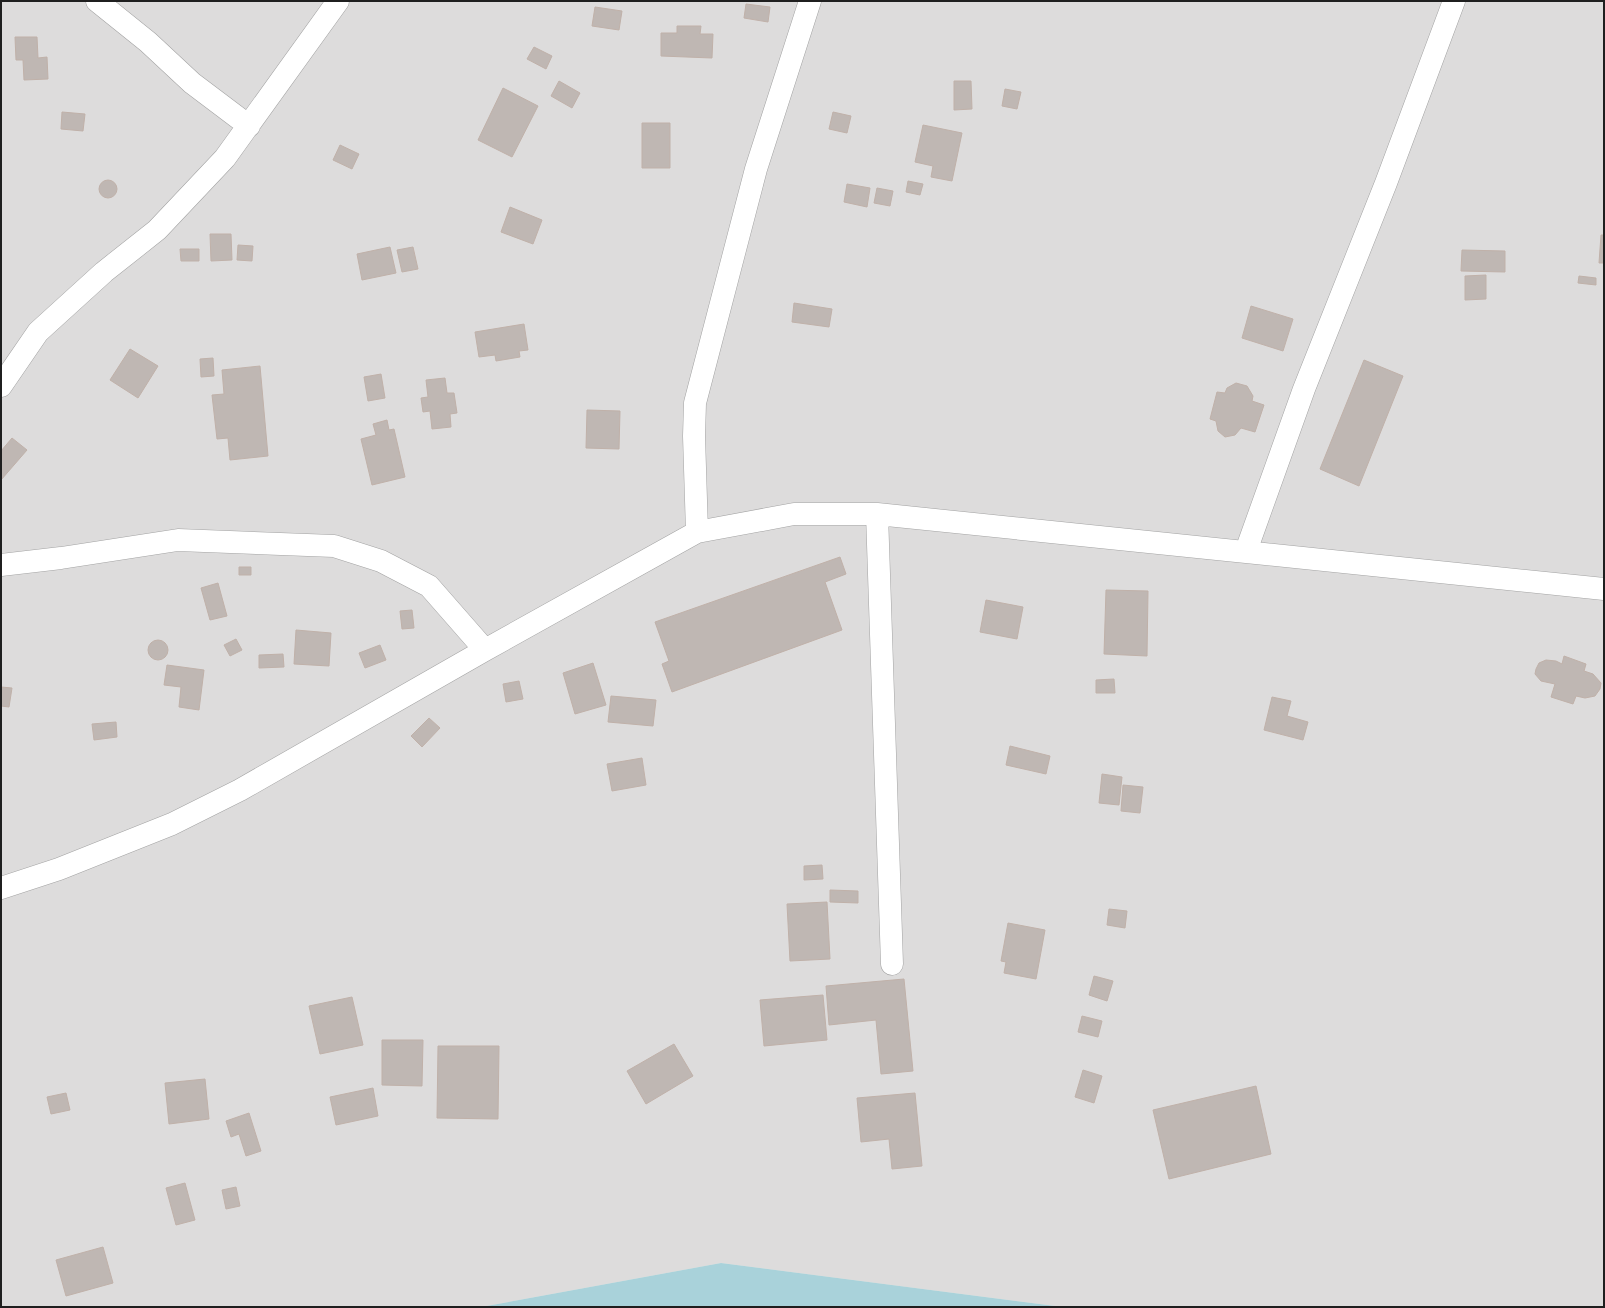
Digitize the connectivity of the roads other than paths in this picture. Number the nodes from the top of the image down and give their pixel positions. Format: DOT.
graph roads {
  1 [pos="97,1"];
  2 [pos="338,1"];
  3 [pos="810,1"];
  4 [pos="1454,1"];
  5 [pos="249,126"];
  6 [pos="1,386"];
  7 [pos="877,514"];
  8 [pos="697,532"];
  9 [pos="1246,551"];
  10 [pos="1,565"];
  11 [pos="1604,589"];
  12 [pos="485,650"];
  13 [pos="1,888"];
  14 [pos="892,964"];
  1 -- 5 [label="street"];
  2 -- 5 [label="street"];
  3 -- 8 [label="street"];
  4 -- 9 [label="street"];
  5 -- 6 [label="street"];
  7 -- 8 [label="street"];
  7 -- 9 [label="street"];
  7 -- 14 [label="street"];
  8 -- 12 [label="street"];
  9 -- 11 [label="street"];
  10 -- 12 [label="street"];
  12 -- 13 [label="street"];
}
